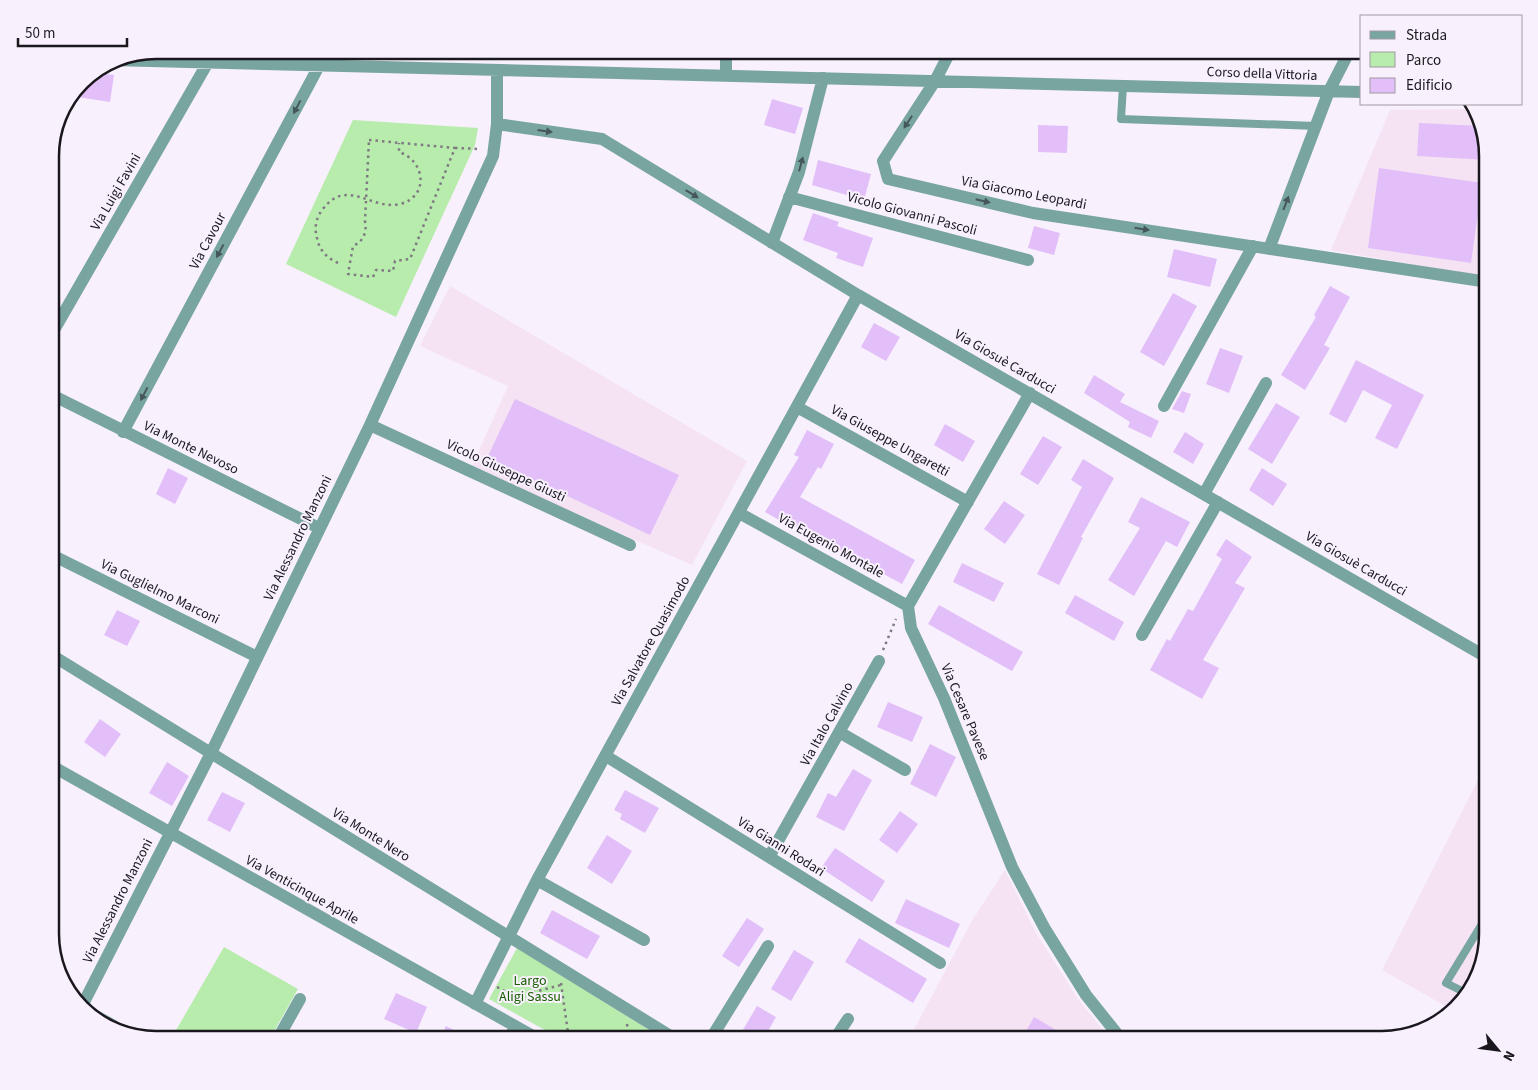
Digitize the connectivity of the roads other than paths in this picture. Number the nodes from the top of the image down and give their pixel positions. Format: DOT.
graph roads {
  1 [pos="209,59"];
  2 [pos="726,59"];
  3 [pos="946,59"];
  4 [pos="1345,59"];
  5 [pos="140,61"];
  6 [pos="207,62"];
  7 [pos="320,64"];
  8 [pos="497,70"];
  9 [pos="726,76"];
  10 [pos="824,78"];
  11 [pos="935,81"];
  12 [pos="1123,86"];
  13 [pos="1329,91"];
  14 [pos="1360,92"];
  15 [pos="497,124"];
  16 [pos="1316,126"];
  17 [pos="789,197"];
  18 [pos="772,243"];
  19 [pos="1253,246"];
  20 [pos="1269,249"];
  21 [pos="1028,260"];
  22 [pos="1479,281"];
  23 [pos="858,295"];
  24 [pos="59,321"];
  25 [pos="1266,383"];
  26 [pos="1030,393"];
  27 [pos="59,399"];
  28 [pos="797,406"];
  29 [pos="1164,406"];
  30 [pos="370,425"];
  31 [pos="123,432"];
  32 [pos="1204,494"];
  33 [pos="968,502"];
  34 [pos="1218,502"];
  35 [pos="739,513"];
  36 [pos="319,528"];
  37 [pos="630,545"];
  38 [pos="59,558"];
  39 [pos="908,606"];
  40 [pos="1142,635"];
  41 [pos="1479,653"];
  42 [pos="257,657"];
  43 [pos="59,660"];
  44 [pos="879,661"];
  45 [pos="839,732"];
  46 [pos="211,753"];
  47 [pos="606,756"];
  48 [pos="59,770"];
  49 [pos="905,770"];
  50 [pos="170,832"];
  51 [pos="769,858"];
  52 [pos="538,880"];
  53 [pos="1479,929"];
  54 [pos="509,937"];
  55 [pos="644,940"];
  56 [pos="768,946"];
  57 [pos="940,963"];
  58 [pos="1461,990"];
  59 [pos="300,998"];
  60 [pos="85,1000"];
  61 [pos="475,1004"];
  62 [pos="848,1019"];
  63 [pos="515,1027"];
  64 [pos="282,1031"];
  65 [pos="513,1031"];
  66 [pos="523,1031"];
  67 [pos="661,1031"];
  68 [pos="716,1031"];
  69 [pos="840,1031"];
  70 [pos="1115,1031"];
  1 -- 6 [label="street, Via Luigi Favini"];
  2 -- 9 [label="street"];
  3 -- 11 [label="street"];
  4 -- 13 [label="street"];
  5 -- 6 [label="street, Corso della Vittoria"];
  6 -- 7 [label="street, Corso della Vittoria"];
  6 -- 24 [label="street, Via Luigi Favini"];
  7 -- 8 [label="street, Corso della Vittoria"];
  7 -- 31 [label="street, Via Cavour, one-way"];
  8 -- 9 [label="street, Corso della Vittoria"];
  8 -- 15 [label="street, Via Alessandro Manzoni"];
  9 -- 10 [label="street, Corso della Vittoria"];
  10 -- 11 [label="street, Corso della Vittoria"];
  17 -- 10 [label="street, one-way"];
  11 -- 12 [label="street, Corso della Vittoria"];
  11 -- 19 [label="street, Via Giacomo Leopardi, one-way"];
  12 -- 13 [label="street, Corso della Vittoria"];
  12 -- 16 [label="lane"];
  13 -- 14 [label="street, Corso della Vittoria"];
  13 -- 16 [label="street"];
  15 -- 18 [label="street, Via Giosuè Carducci, one-way"];
  15 -- 30 [label="street, Via Alessandro Manzoni"];
  20 -- 16 [label="street, one-way"];
  17 -- 18 [label="street"];
  17 -- 21 [label="street, Vicolo Giovanni Pascoli"];
  18 -- 23 [label="street, Via Giosuè Carducci"];
  19 -- 20 [label="street, Via Giacomo Leopardi"];
  19 -- 29 [label="street"];
  20 -- 22 [label="street, Via Giacomo Leopardi"];
  23 -- 26 [label="street, Via Giosuè Carducci"];
  23 -- 28 [label="street, Via Salvatore Quasimodo"];
  25 -- 32 [label="street"];
  26 -- 32 [label="street, Via Giosuè Carducci"];
  26 -- 33 [label="street"];
  27 -- 31 [label="street, Via Monte Nevoso"];
  28 -- 33 [label="street, Via Giuseppe Ungaretti"];
  28 -- 35 [label="street, Via Salvatore Quasimodo"];
  30 -- 36 [label="street, Via Alessandro Manzoni"];
  30 -- 37 [label="street, Vicolo Giuseppe Giusti"];
  31 -- 36 [label="street, Via Monte Nevoso"];
  32 -- 34 [label="street, Via Giosuè Carducci"];
  33 -- 39 [label="street"];
  34 -- 40 [label="street"];
  34 -- 41 [label="street, Via Giosuè Carducci"];
  35 -- 39 [label="street, Via Eugenio Montale"];
  35 -- 47 [label="street, Via Salvatore Quasimodo"];
  36 -- 42 [label="street, Via Alessandro Manzoni"];
  38 -- 42 [label="street, Via Guglielmo Marconi"];
  39 -- 70 [label="street, Via Cesare Pavese"];
  42 -- 46 [label="street, Via Alessandro Manzoni"];
  43 -- 46 [label="street, Via Monte Nero"];
  44 -- 45 [label="street, Via Italo Calvino"];
  45 -- 49 [label="street"];
  45 -- 51 [label="street, Via Italo Calvino"];
  46 -- 50 [label="street, Via Alessandro Manzoni"];
  46 -- 54 [label="street, Via Monte Nero"];
  47 -- 51 [label="street, Via Gianni Rodari"];
  47 -- 52 [label="street, Via Salvatore Quasimodo"];
  48 -- 50 [label="street, Via Venticinque Aprile"];
  50 -- 60 [label="street, Via Alessandro Manzoni"];
  50 -- 61 [label="street, Via Venticinque Aprile"];
  51 -- 57 [label="street, Via Gianni Rodari"];
  52 -- 54 [label="street, Via Salvatore Quasimodo"];
  52 -- 55 [label="street"];
  53 -- 58 [label="lane"];
  54 -- 61 [label="street, Via Salvatore Quasimodo"];
  54 -- 67 [label="street, Via Monte Nero"];
  56 -- 68 [label="street"];
  59 -- 64 [label="street"];
  61 -- 63 [label="street, Via Venticinque Aprile"];
  62 -- 69 [label="street"];
  63 -- 65 [label="street"];
  63 -- 66 [label="street, Via Venticinque Aprile"];
}
